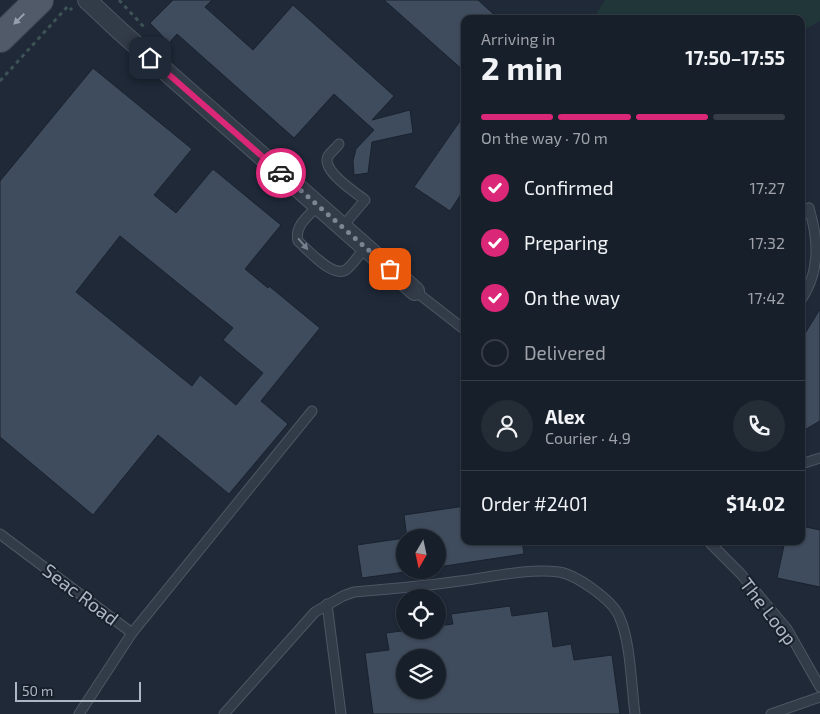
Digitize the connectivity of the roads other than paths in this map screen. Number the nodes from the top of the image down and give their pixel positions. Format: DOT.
graph roads {
  1 [pos="39,0"];
  2 [pos="87,0"];
  3 [pos="0,38"];
  4 [pos="339,144"];
  5 [pos="318,206"];
  6 [pos="805,213"];
  7 [pos="342,227"];
  8 [pos="365,247"];
  9 [pos="415,291"];
  10 [pos="805,294"];
  11 [pos="461,327"];
  12 [pos="312,411"];
  13 [pos="820,458"];
  14 [pos="805,463"];
  15 [pos="0,534"];
  16 [pos="712,545"];
  17 [pos="327,604"];
  18 [pos="132,632"];
  19 [pos="820,687"];
  20 [pos="820,697"];
  21 [pos="79,714"];
  22 [pos="224,714"];
  23 [pos="341,714"];
  24 [pos="635,714"];
  25 [pos="771,714"];
  1 -- 3 [label="main road, one-way"];
  2 -- 5 [label="street"];
  4 -- 7 [label="lane"];
  5 -- 7 [label="street"];
  5 -- 8 [label="lane, one-way"];
  6 -- 10 [label="lane"];
  7 -- 8 [label="street"];
  8 -- 9 [label="street"];
  9 -- 11 [label="lane"];
  12 -- 18 [label="lane"];
  13 -- 14 [label="lane"];
  15 -- 18 [label="lane, Seac Road"];
  16 -- 19 [label="lane, The Loop"];
  17 -- 22 [label="lane"];
  17 -- 23 [label="lane"];
  17 -- 24 [label="lane"];
  18 -- 21 [label="lane, Seac Road"];
  20 -- 25 [label="lane"];
}
